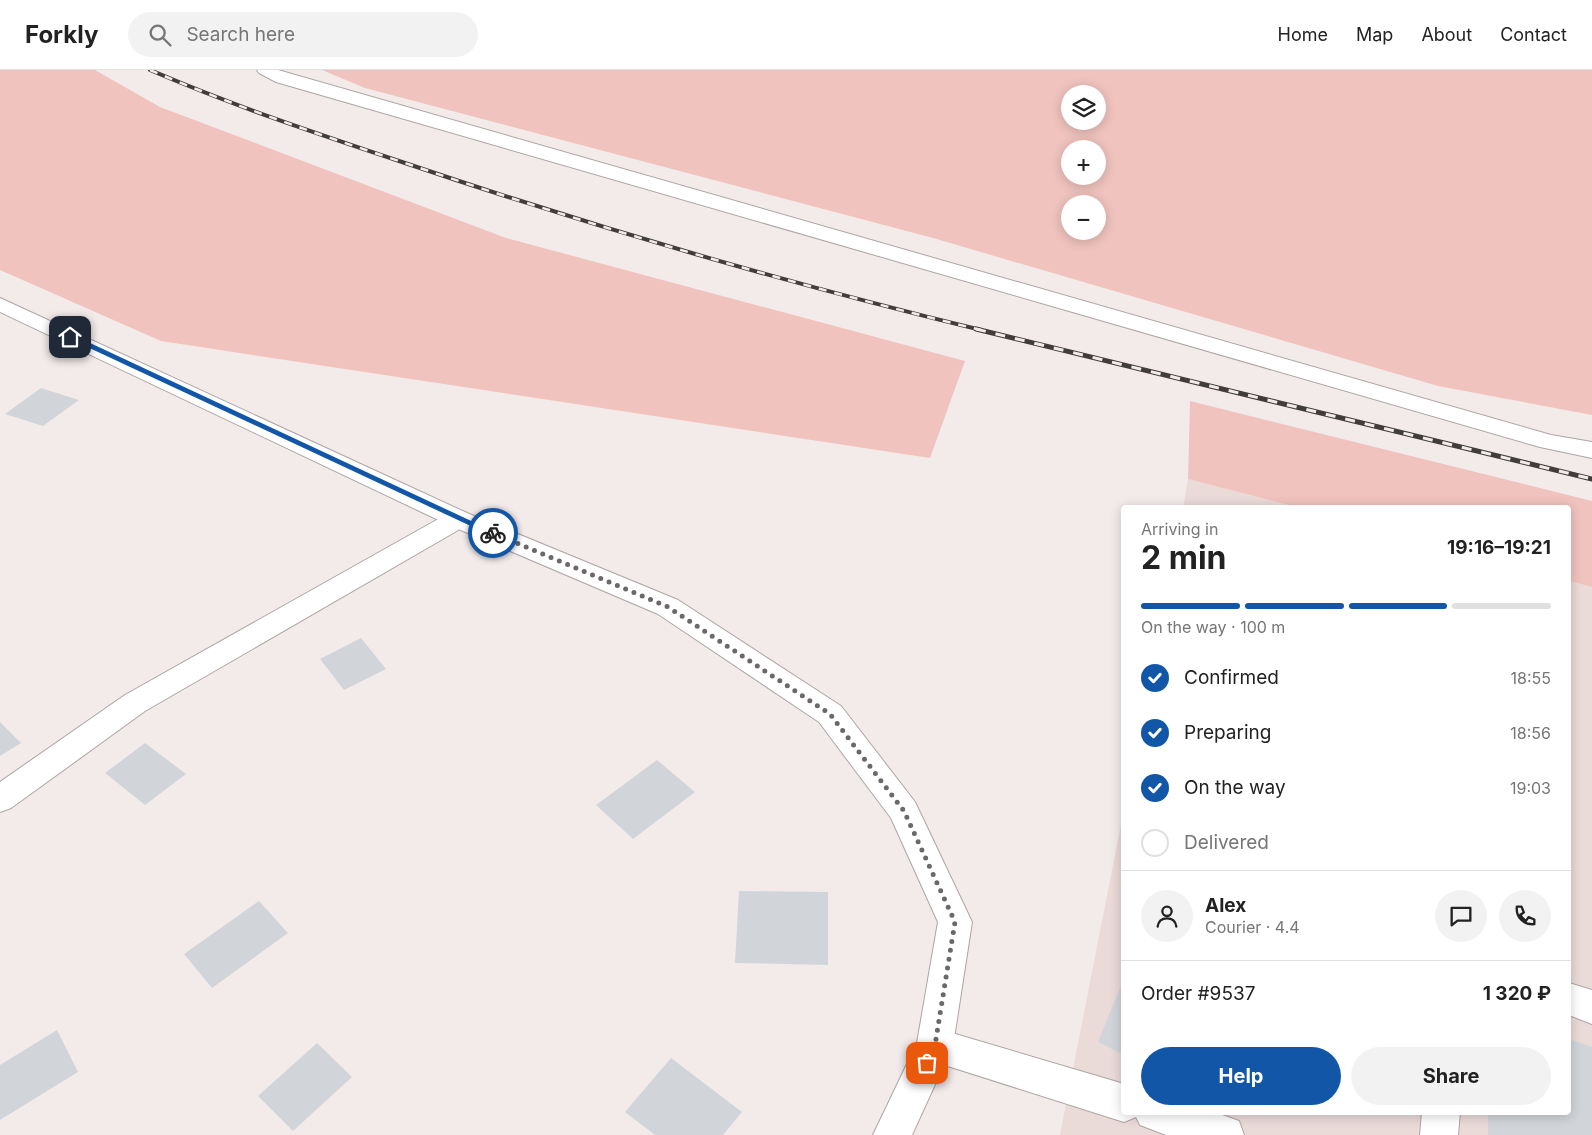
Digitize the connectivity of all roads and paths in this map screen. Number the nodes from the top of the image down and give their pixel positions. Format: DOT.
graph roads {
  1 [pos="265,70"];
  2 [pos="0,304"];
  3 [pos="1592,450"];
  4 [pos="458,518"];
  5 [pos="0,799"];
  6 [pos="1571,1000"];
  7 [pos="1592,1007"];
  8 [pos="935,1045"];
  9 [pos="1121,1102"];
  10 [pos="1162,1115"];
  11 [pos="1441,1115"];
  12 [pos="892,1135"];
  13 [pos="1225,1135"];
  14 [pos="1439,1135"];
  1 -- 3 [label="main road"];
  2 -- 4 [label="main road"];
  4 -- 5 [label="main road"];
  4 -- 8 [label="main road"];
  6 -- 7 [label="main road"];
  8 -- 9 [label="main road"];
  8 -- 12 [label="main road"];
  10 -- 13 [label="main road"];
  11 -- 14 [label="main road"];
}
